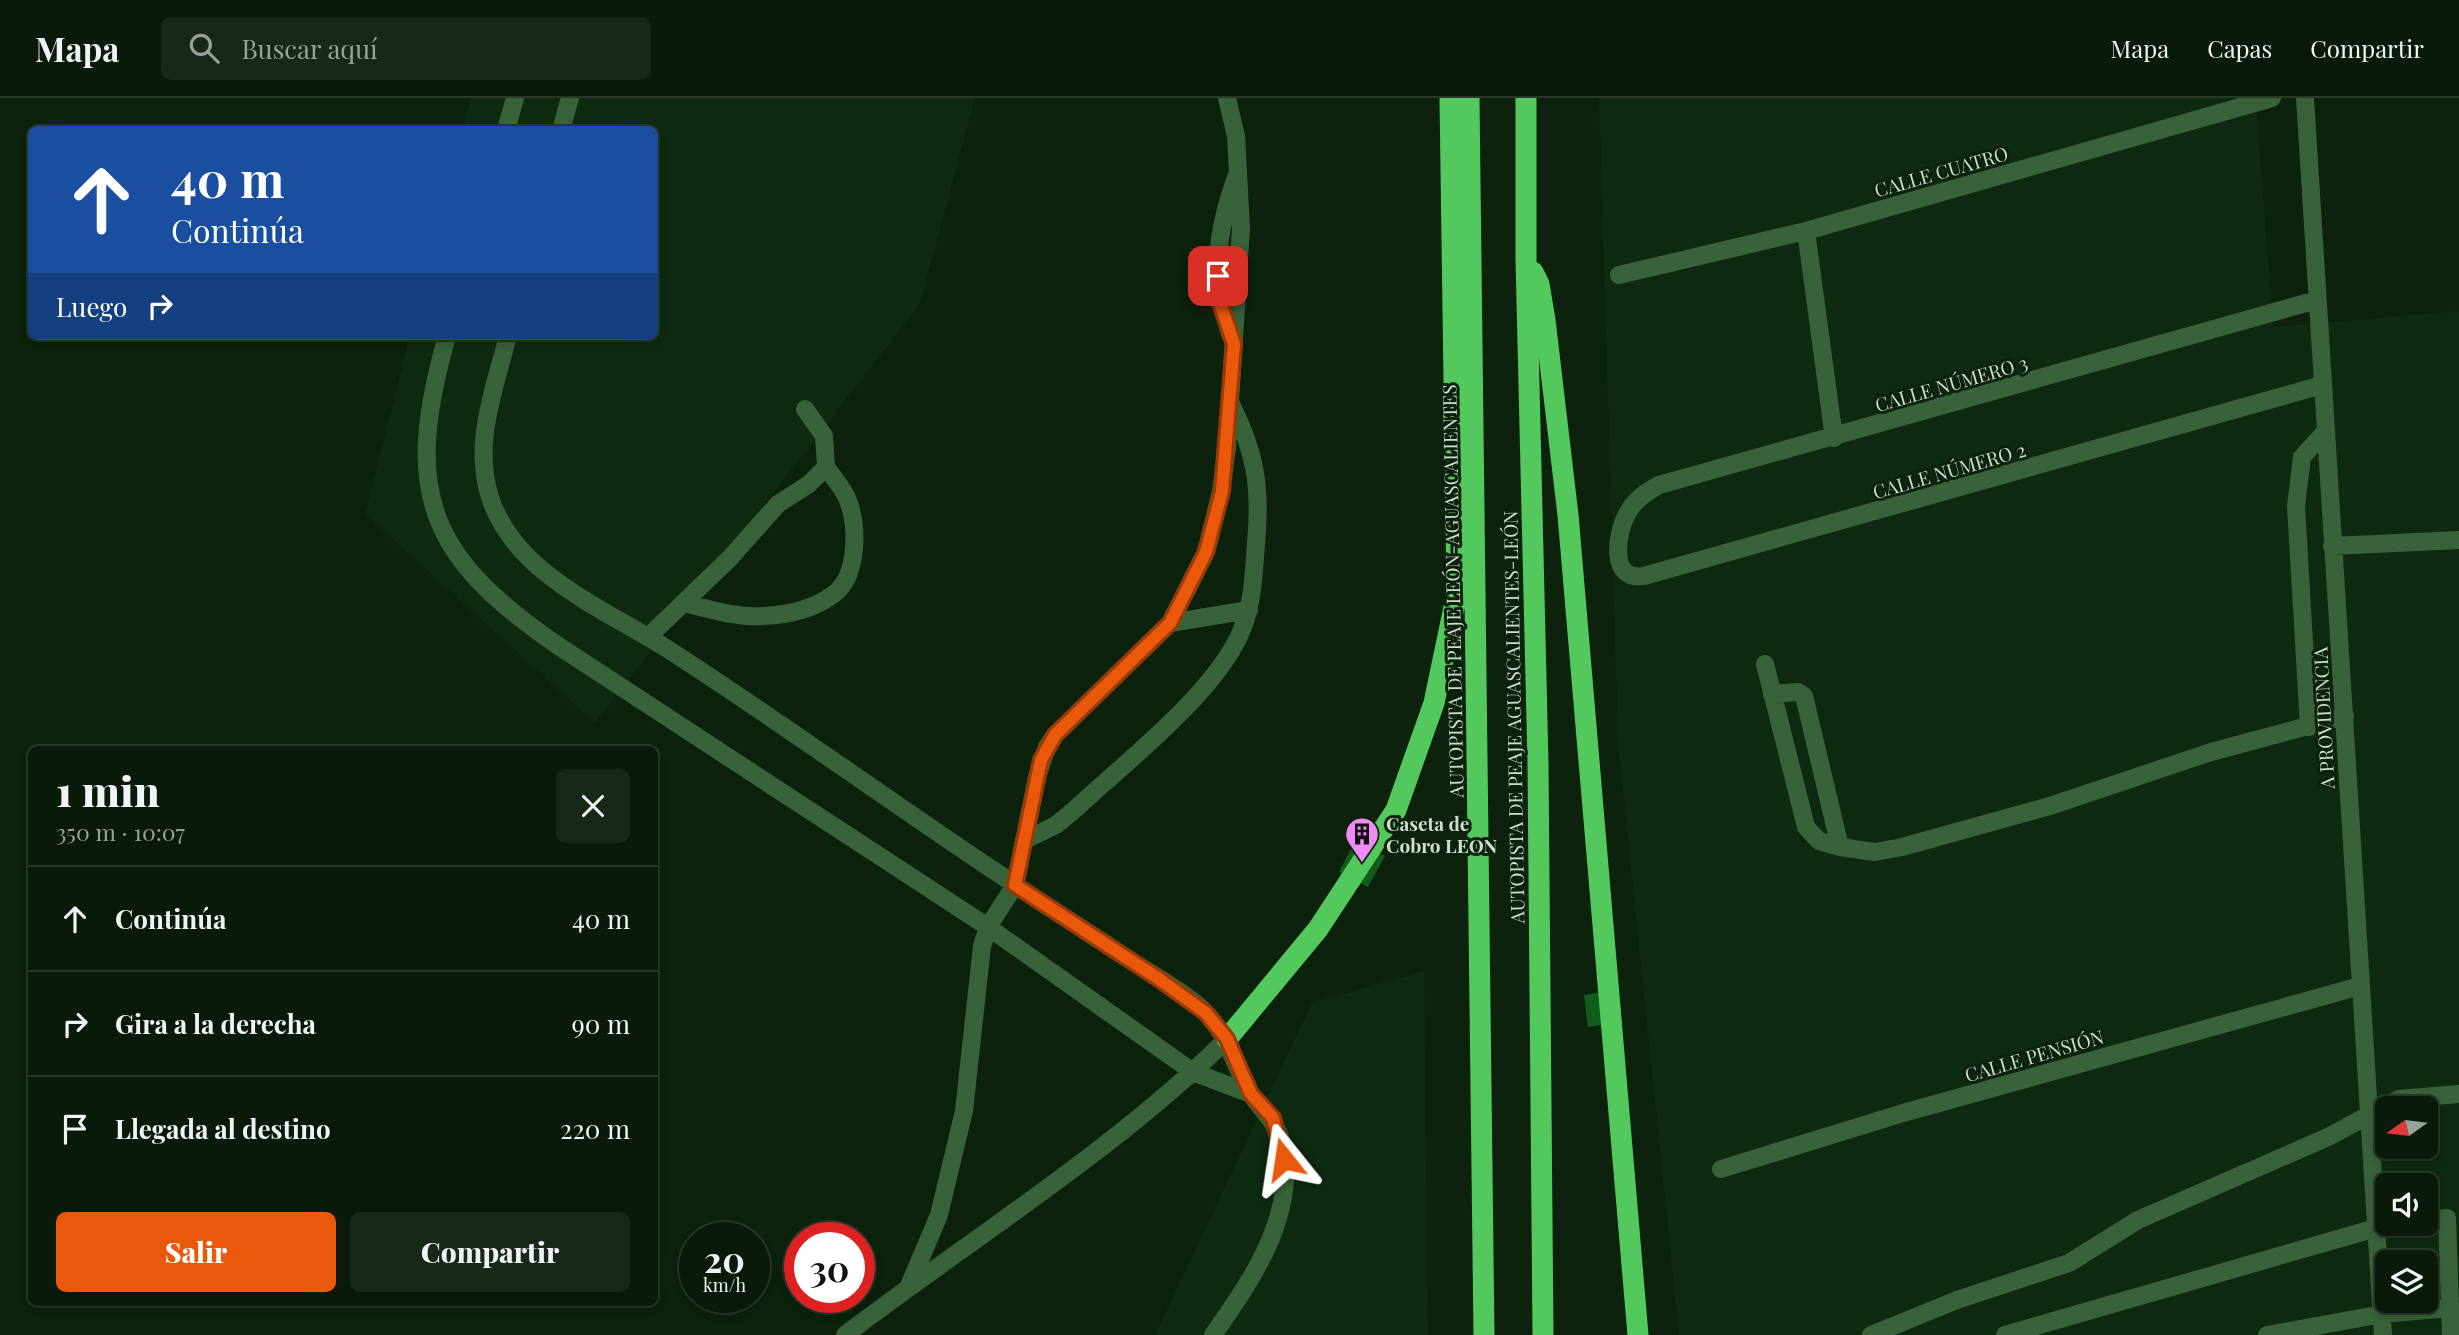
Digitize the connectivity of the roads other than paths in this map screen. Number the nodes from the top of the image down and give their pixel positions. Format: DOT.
graph roads {
  1 [pos="515,98"];
  2 [pos="570,98"];
  3 [pos="1227,98"];
  4 [pos="1450,98"];
  5 [pos="1469,98"];
  6 [pos="1526,98"];
  7 [pos="2272,98"];
  8 [pos="2305,98"];
  9 [pos="507,126"];
  10 [pos="562,126"];
  11 [pos="1806,231"];
  12 [pos="1526,259"];
  13 [pos="1619,275"];
  14 [pos="2317,300"];
  15 [pos="446,340"];
  16 [pos="507,340"];
  17 [pos="2322,385"];
  18 [pos="1230,401"];
  19 [pos="805,409"];
  20 [pos="2325,432"];
  21 [pos="1834,438"];
  22 [pos="826,467"];
  23 [pos="1618,534"];
  24 [pos="2459,540"];
  25 [pos="2332,546"];
  26 [pos="684,603"];
  27 [pos="1249,610"];
  28 [pos="1170,623"];
  29 [pos="648,637"];
  30 [pos="1765,664"];
  31 [pos="1772,694"];
  32 [pos="2345,716"];
  33 [pos="2309,727"];
  34 [pos="1025,840"];
  35 [pos="1840,847"];
  36 [pos="1015,885"];
  37 [pos="988,927"];
  38 [pos="2360,986"];
  39 [pos="1227,1039"];
  40 [pos="1193,1072"];
  41 [pos="1251,1094"];
  42 [pos="2459,1094"];
  43 [pos="2369,1115"];
  44 [pos="1721,1169"];
  45 [pos="2438,1219"];
  46 [pos="2375,1228"];
  47 [pos="2376,1236"];
  48 [pos="908,1286"];
  49 [pos="2449,1308"];
  50 [pos="2382,1314"];
  51 [pos="845,1335"];
  52 [pos="1213,1335"];
  53 [pos="1484,1335"];
  54 [pos="1543,1335"];
  55 [pos="1638,1335"];
  56 [pos="1871,1335"];
  57 [pos="2005,1335"];
  58 [pos="2267,1335"];
  59 [pos="2382,1335"];
  60 [pos="2451,1335"];
  1 -- 9 [label="street"];
  2 -- 10 [label="street"];
  3 -- 18 [label="street"];
  4 -- 39 [label="highway"];
  5 -- 53 [label="highway, AUTOPISTA DE PEAJE LEÓN-AGUASCALIENTES"];
  6 -- 12 [label="highway, AUTOPISTA DE PEAJE AGUASCALIENTES-LEÓN"];
  7 -- 11 [label="street, CALLE CUATRO"];
  8 -- 14 [label="street, A PROVIDENCIA"];
  11 -- 13 [label="street, CALLE CUATRO"];
  11 -- 21 [label="street"];
  12 -- 54 [label="highway, AUTOPISTA DE PEAJE AGUASCALIENTES-LEÓN"];
  12 -- 55 [label="highway"];
  14 -- 17 [label="street, A PROVIDENCIA"];
  14 -- 21 [label="street, CALLE NÚMERO 3"];
  15 -- 37 [label="street"];
  16 -- 29 [label="street"];
  17 -- 20 [label="street, A PROVIDENCIA"];
  17 -- 23 [label="street, CALLE NÚMERO 2"];
  18 -- 27 [label="street"];
  18 -- 28 [label="street"];
  19 -- 22 [label="street"];
  20 -- 25 [label="street, A PROVIDENCIA"];
  20 -- 33 [label="street"];
  21 -- 23 [label="street, CALLE NÚMERO 3"];
  22 -- 26 [label="street"];
  22 -- 26 [label="street"];
  24 -- 25 [label="street"];
  25 -- 32 [label="street, A PROVIDENCIA"];
  26 -- 29 [label="street"];
  27 -- 28 [label="street"];
  27 -- 34 [label="street"];
  28 -- 34 [label="street"];
  29 -- 36 [label="street"];
  30 -- 31 [label="street"];
  31 -- 35 [label="street"];
  31 -- 35 [label="street"];
  32 -- 33 [label="street"];
  32 -- 38 [label="street, A PROVIDENCIA"];
  33 -- 35 [label="street"];
  34 -- 36 [label="street"];
  36 -- 37 [label="street"];
  36 -- 39 [label="street"];
  37 -- 40 [label="street"];
  37 -- 48 [label="street"];
  38 -- 43 [label="street, A PROVIDENCIA"];
  38 -- 44 [label="street, CALLE PENSIÓN"];
  39 -- 40 [label="street"];
  39 -- 41 [label="street"];
  40 -- 41 [label="street"];
  40 -- 48 [label="street"];
  41 -- 52 [label="street"];
  42 -- 43 [label="street"];
  43 -- 46 [label="street, A PROVIDENCIA"];
  43 -- 56 [label="street"];
  45 -- 49 [label="street"];
  46 -- 57 [label="street"];
  47 -- 50 [label="street, A PROVIDENCIA"];
  48 -- 51 [label="street"];
  49 -- 50 [label="street"];
  49 -- 60 [label="street"];
  50 -- 58 [label="street"];
  50 -- 59 [label="street, A PROVIDENCIA"];
}
